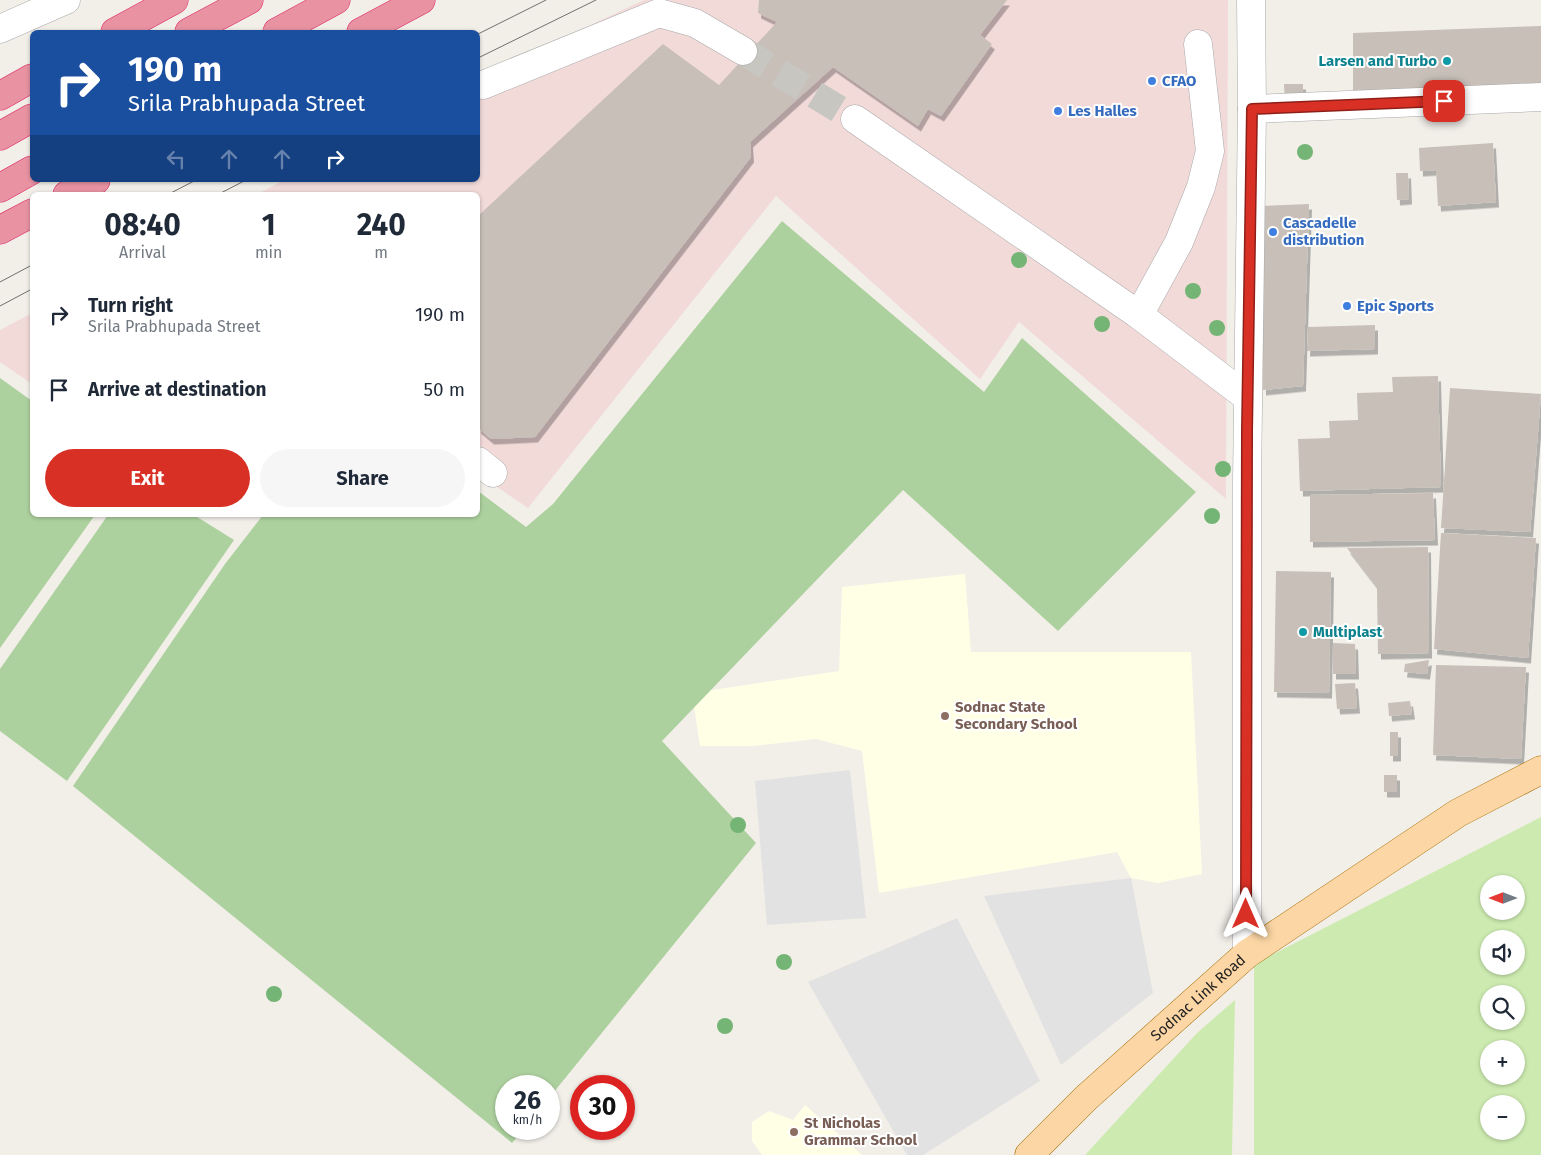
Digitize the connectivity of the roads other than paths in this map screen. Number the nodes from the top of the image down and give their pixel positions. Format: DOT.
graph roads {
  1 [pos="66,0"];
  2 [pos="174,0"];
  3 [pos="249,0"];
  4 [pos="336,0"];
  5 [pos="421,0"];
  6 [pos="685,0"];
  7 [pos="1251,0"];
  8 [pos="659,12"];
  9 [pos="0,29"];
  10 [pos="119,30"];
  11 [pos="193,30"];
  12 [pos="281,30"];
  13 [pos="365,30"];
  14 [pos="1198,44"];
  15 [pos="743,51"];
  16 [pos="30,79"];
  17 [pos="483,85"];
  18 [pos="0,96"];
  19 [pos="1541,97"];
  20 [pos="1252,109"];
  21 [pos="30,119"];
  22 [pos="855,119"];
  23 [pos="0,136"];
  24 [pos="30,171"];
  25 [pos="92,182"];
  26 [pos="0,188"];
  27 [pos="73,192"];
  28 [pos="30,214"];
  29 [pos="0,230"];
  30 [pos="1139,315"];
  31 [pos="1247,397"];
  32 [pos="1541,770"];
  33 [pos="1246,954"];
  34 [pos="1029,1155"];
  1 -- 9 [label="street"];
  2 -- 10 [label="highway"];
  3 -- 11 [label="highway"];
  4 -- 12 [label="highway"];
  5 -- 13 [label="highway"];
  6 -- 8 [label="street"];
  7 -- 20 [label="street"];
  8 -- 15 [label="street"];
  8 -- 17 [label="street"];
  14 -- 30 [label="street"];
  16 -- 18 [label="highway"];
  19 -- 20 [label="street"];
  20 -- 31 [label="street"];
  21 -- 23 [label="highway"];
  22 -- 30 [label="street"];
  24 -- 26 [label="highway"];
  25 -- 27 [label="highway"];
  28 -- 29 [label="highway"];
  30 -- 31 [label="street"];
  31 -- 33 [label="street"];
  32 -- 33 [label="main road, Sodnac Link Road"];
  33 -- 34 [label="main road, Sodnac Link Road"];
}
